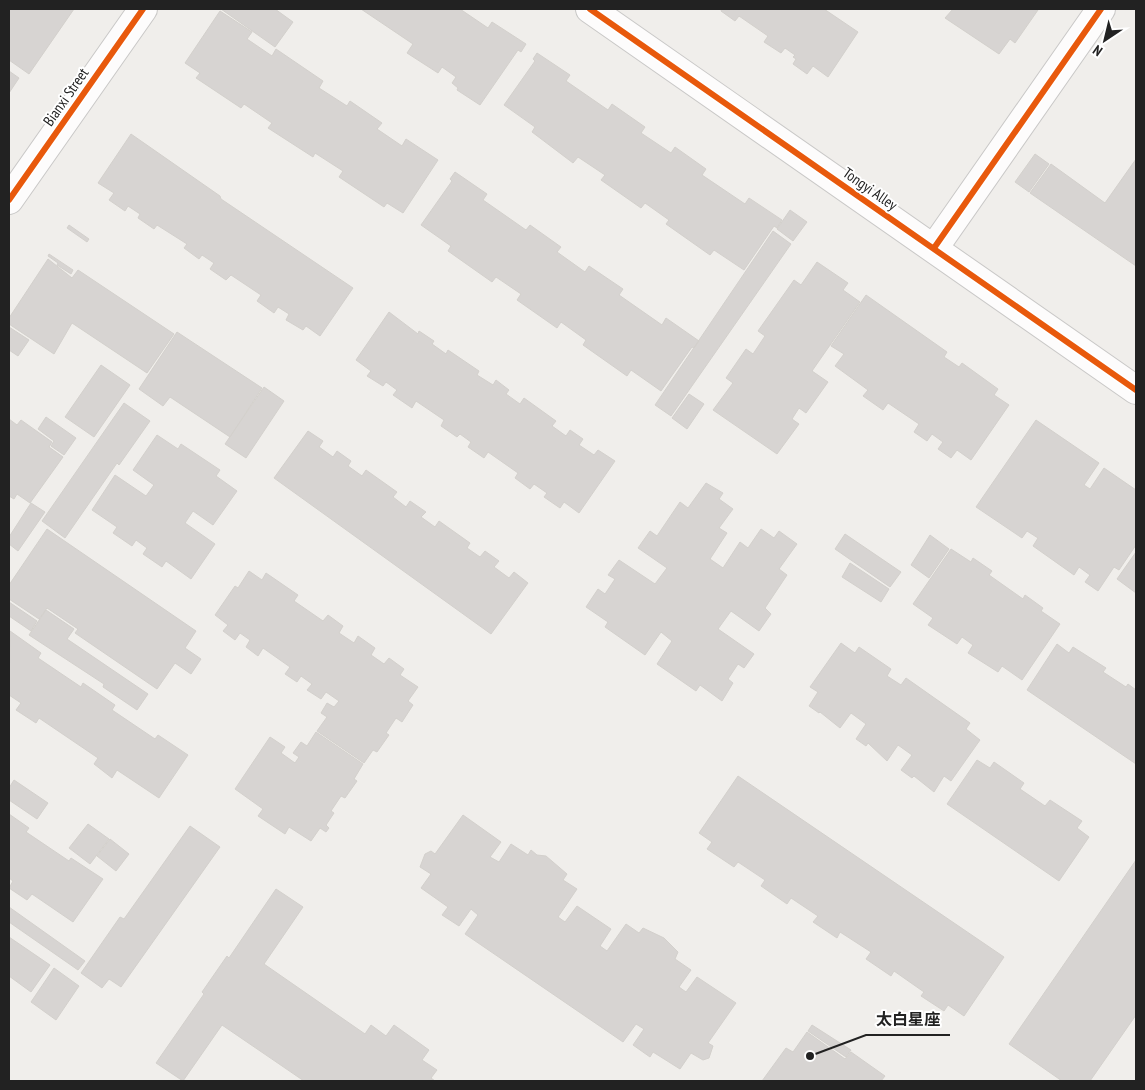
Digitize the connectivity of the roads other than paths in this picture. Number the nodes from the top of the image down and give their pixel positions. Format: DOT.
graph roads {
  1 [pos="143,9"];
  2 [pos="590,9"];
  3 [pos="1101,9"];
  4 [pos="9,200"];
  5 [pos="934,248"];
  6 [pos="1136,390"];
  1 -- 4 [label="street, Bianxi Street"];
  2 -- 5 [label="street, Tongyi Alley"];
  3 -- 5 [label="street"];
  5 -- 6 [label="street, Tongyi Alley"];
}
